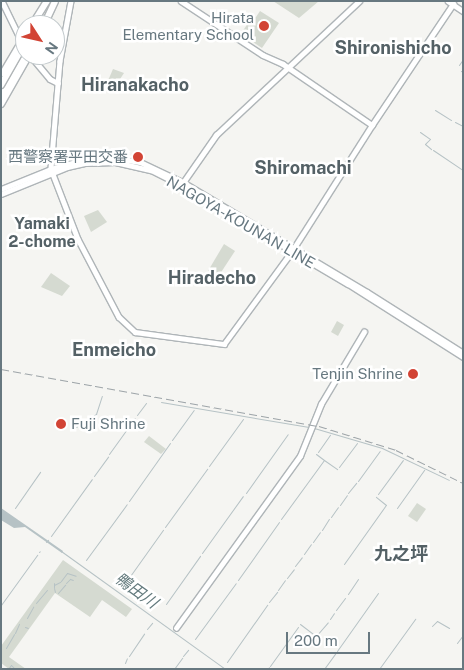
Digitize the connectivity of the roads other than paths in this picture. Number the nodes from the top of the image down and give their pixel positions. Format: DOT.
graph roads {
  1 [pos="2,1"];
  2 [pos="48,1"];
  3 [pos="56,1"];
  4 [pos="71,1"];
  5 [pos="181,1"];
  6 [pos="360,1"];
  7 [pos="451,3"];
  8 [pos="463,11"];
  9 [pos="39,15"];
  10 [pos="48,15"];
  11 [pos="49,15"];
  12 [pos="15,24"];
  13 [pos="15,56"];
  14 [pos="15,58"];
  15 [pos="15,60"];
  16 [pos="21,65"];
  17 [pos="21,65"];
  18 [pos="22,65"];
  19 [pos="38,65"];
  20 [pos="287,68"];
  21 [pos="1,76"];
  22 [pos="1,81"];
  23 [pos="58,83"];
  24 [pos="1,85"];
  25 [pos="1,94"];
  26 [pos="1,98"];
  27 [pos="1,104"];
  28 [pos="372,124"];
  29 [pos="51,171"];
  30 [pos="183,184"];
  31 [pos="1,189"];
  32 [pos="1,194"];
  33 [pos="293,250"];
  34 [pos="364,332"];
  35 [pos="463,353"];
  36 [pos="463,358"];
  37 [pos="176,628"];
  1 -- 12 [label="street"];
  2 -- 9 [label="highway, bridge"];
  3 -- 10 [label="highway, bridge"];
  3 -- 11 [label="highway, bridge"];
  4 -- 23 [label="street"];
  5 -- 20 [label="street"];
  6 -- 20 [label="street"];
  7 -- 8 [label="street"];
  7 -- 28 [label="street"];
  13 -- 21 [label="highway, bridge"];
  14 -- 22 [label="highway"];
  15 -- 24 [label="highway, bridge"];
  16 -- 25 [label="highway"];
  17 -- 26 [label="highway"];
  18 -- 27 [label="highway"];
  19 -- 23 [label="street"];
  20 -- 28 [label="street"];
  20 -- 30 [label="street"];
  23 -- 29 [label="street"];
  28 -- 33 [label="street"];
  29 -- 30 [label="main road, NAGOYA-KOUNAN LINE"];
  29 -- 31 [label="main road, NAGOYA-KOUNAN LINE"];
  29 -- 32 [label="main road, NAGOYA-KOUNAN LINE"];
  29 -- 33 [label="street"];
  30 -- 33 [label="main road, NAGOYA-KOUNAN LINE"];
  33 -- 35 [label="main road, NAGOYA-KOUNAN LINE"];
  33 -- 36 [label="main road, NAGOYA-KOUNAN LINE"];
  34 -- 37 [label="street"];
}
